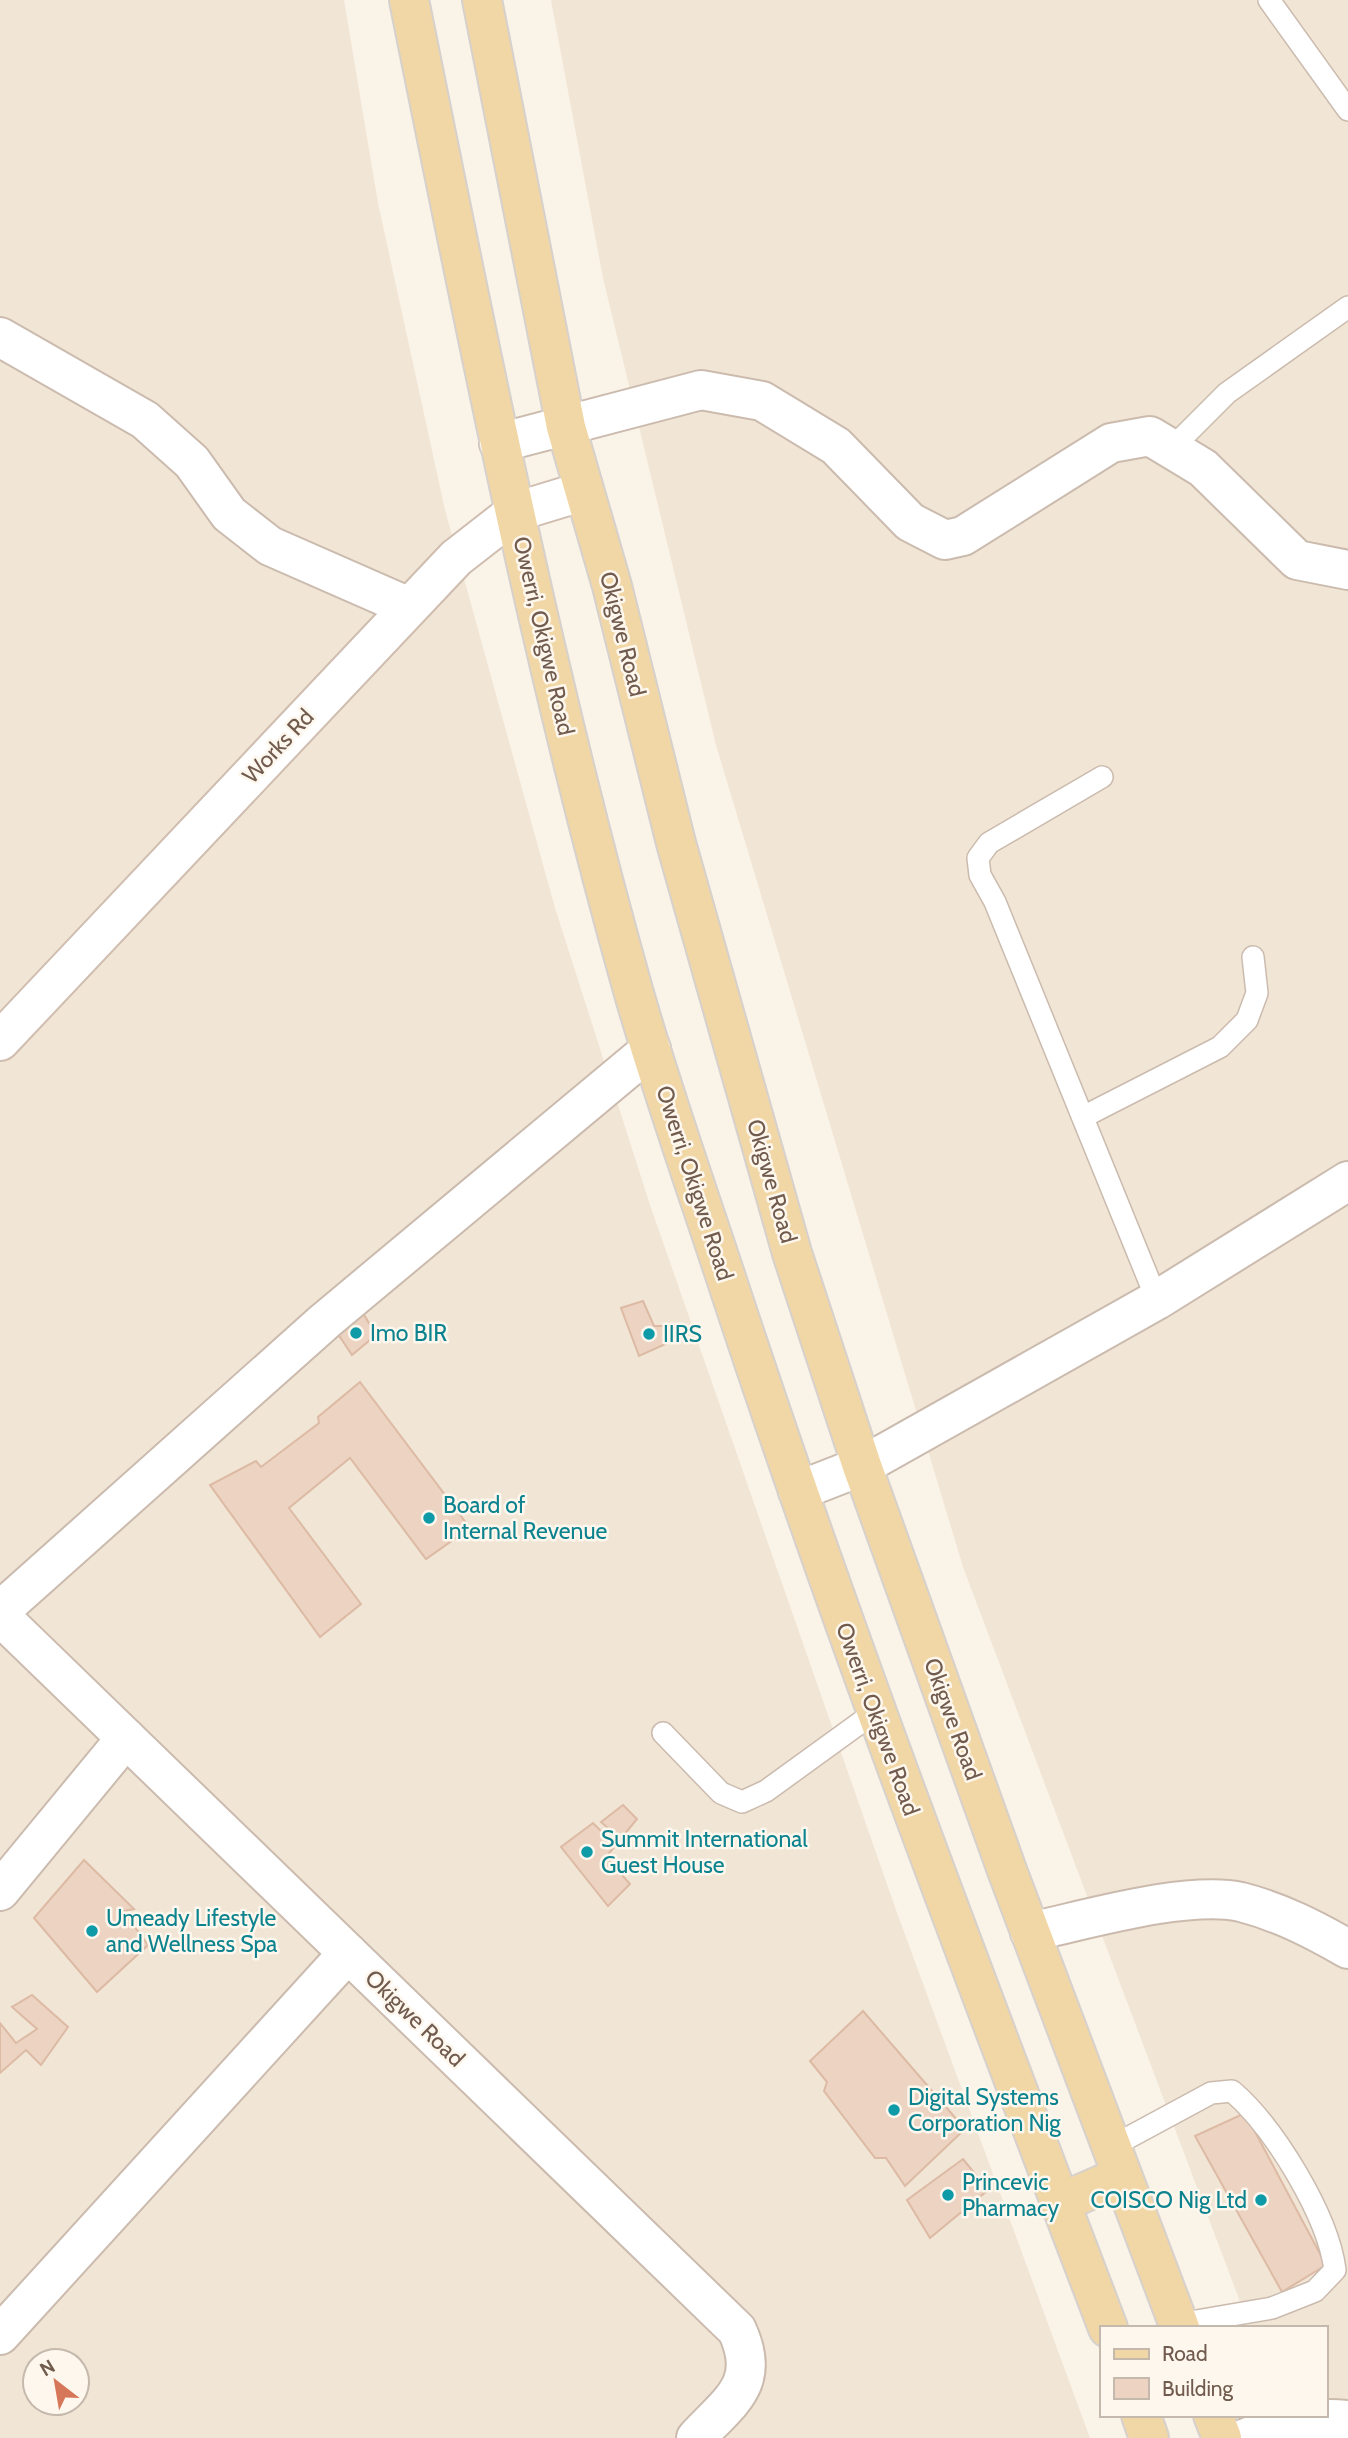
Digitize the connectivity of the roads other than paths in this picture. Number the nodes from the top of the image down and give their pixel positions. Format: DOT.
graph roads {
  1 [pos="409,0"];
  2 [pos="482,0"];
  3 [pos="1269,0"];
  4 [pos="1348,110"];
  5 [pos="1348,307"];
  6 [pos="0,337"];
  7 [pos="566,427"];
  8 [pos="499,443"];
  9 [pos="1171,449"];
  10 [pos="584,491"];
  11 [pos="515,512"];
  12 [pos="1348,570"];
  13 [pos="408,607"];
  14 [pos="1102,778"];
  15 [pos="1253,957"];
  16 [pos="0,1041"];
  17 [pos="651,1049"];
  18 [pos="1083,1117"];
  19 [pos="1348,1181"];
  20 [pos="1157,1300"];
  21 [pos="862,1466"];
  22 [pos="798,1491"];
  23 [pos="0,1614"];
  24 [pos="876,1712"];
  25 [pos="663,1733"];
  26 [pos="127,1738"];
  27 [pos="0,1891"];
  28 [pos="1031,1932"];
  29 [pos="1348,1949"];
  30 [pos="348,1952"];
  31 [pos="1117,2162"];
  32 [pos="1060,2203"];
  33 [pos="1107,2326"];
  34 [pos="1179,2326"];
  35 [pos="0,2335"];
  36 [pos="1142,2417"];
  37 [pos="1214,2417"];
  38 [pos="1348,2420"];
  39 [pos="696,2438"];
  40 [pos="1149,2438"];
  41 [pos="1222,2438"];
  42 [pos="1245,2438"];
  1 -- 8 [label="main road, Owerri, Okigwe Road"];
  2 -- 7 [label="main road, Okigwe Road"];
  3 -- 4 [label="lane"];
  5 -- 9 [label="lane"];
  6 -- 13 [label="street"];
  7 -- 8 [label="street"];
  7 -- 9 [label="street"];
  7 -- 10 [label="main road, Okigwe Road"];
  8 -- 11 [label="main road, Owerri, Okigwe Road"];
  9 -- 12 [label="street"];
  10 -- 11 [label="street, Works Rd"];
  10 -- 21 [label="main road, Okigwe Road"];
  11 -- 13 [label="street, Works Rd"];
  11 -- 17 [label="main road, Owerri, Okigwe Road"];
  13 -- 16 [label="street, Works Rd"];
  14 -- 18 [label="lane"];
  15 -- 18 [label="lane"];
  17 -- 22 [label="main road, Owerri, Okigwe Road"];
  17 -- 23 [label="street"];
  18 -- 20 [label="lane"];
  19 -- 20 [label="street"];
  20 -- 21 [label="street"];
  21 -- 22 [label="street"];
  21 -- 28 [label="main road, Okigwe Road"];
  22 -- 24 [label="main road, Owerri, Okigwe Road"];
  23 -- 26 [label="street, Okigwe Road"];
  24 -- 25 [label="lane"];
  24 -- 32 [label="main road, Owerri, Okigwe Road"];
  26 -- 27 [label="street"];
  26 -- 30 [label="street, Okigwe Road"];
  28 -- 29 [label="street"];
  28 -- 31 [label="main road, Okigwe Road"];
  30 -- 35 [label="street"];
  30 -- 39 [label="street, Okigwe Road"];
  31 -- 32 [label="main road"];
  31 -- 34 [label="main road, Okigwe Road"];
  31 -- 34 [label="lane"];
  32 -- 33 [label="main road, Owerri, Okigwe Road"];
  36 -- 40 [label="main road"];
  37 -- 41 [label="main road"];
  38 -- 42 [label="street"];
}
